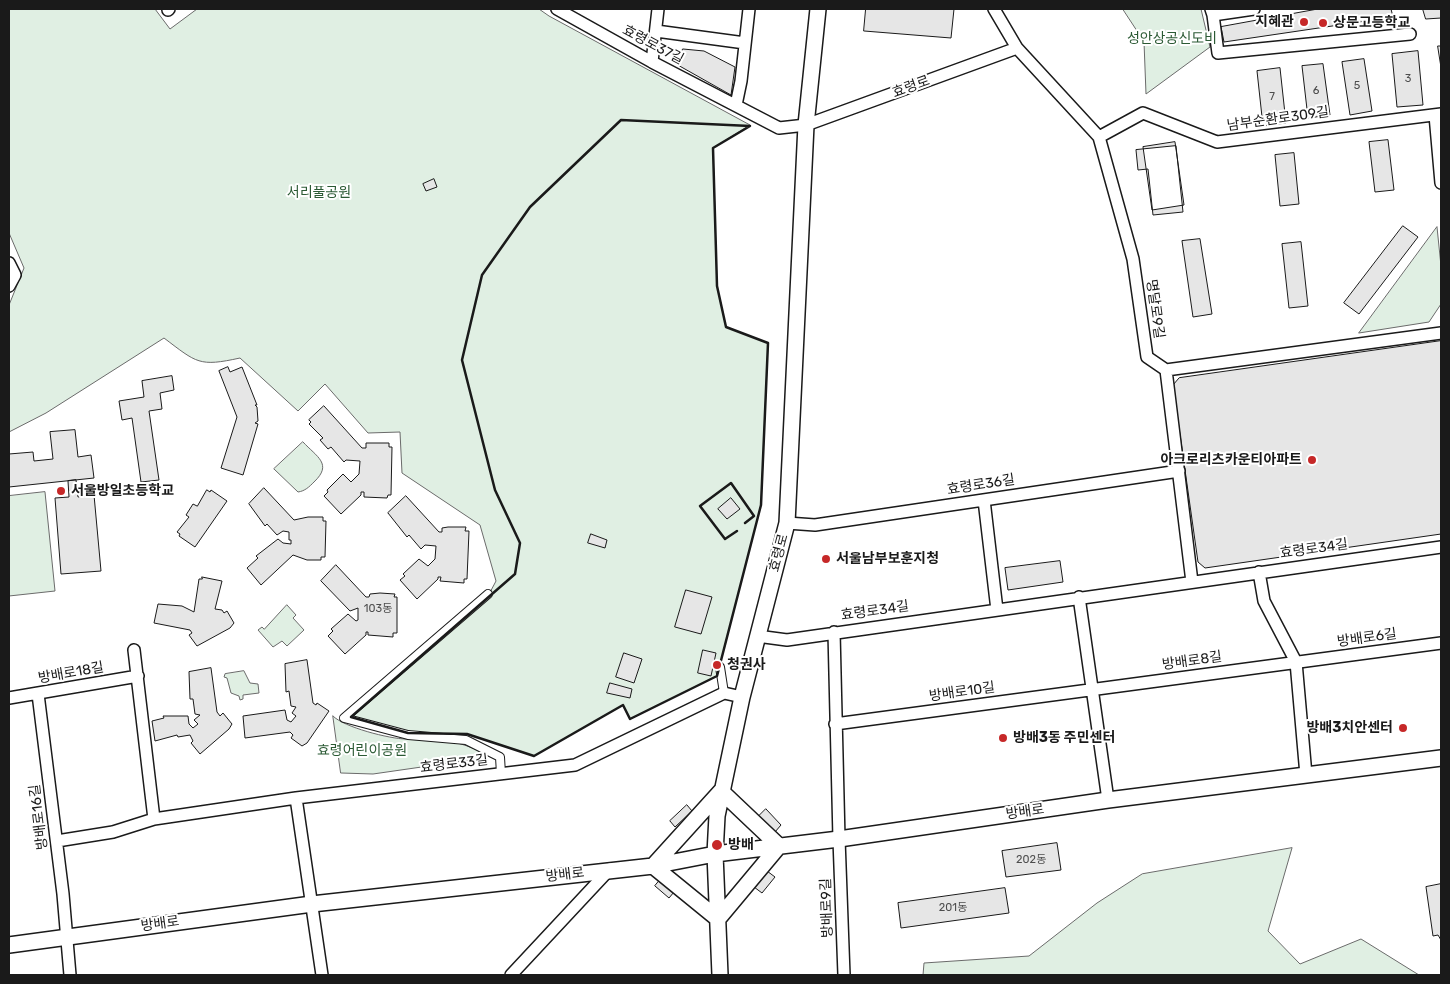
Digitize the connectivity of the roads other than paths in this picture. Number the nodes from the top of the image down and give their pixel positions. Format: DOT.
graph roads {
  1 [pos="557,9"];
  2 [pos="658,9"];
  3 [pos="749,9"];
  4 [pos="818,9"];
  5 [pos="994,9"];
  6 [pos="1254,9"];
  7 [pos="1212,12"];
  8 [pos="656,31"];
  9 [pos="1410,34"];
  10 [pos="745,43"];
  11 [pos="1017,48"];
  12 [pos="652,62"];
  13 [pos="736,105"];
  14 [pos="1438,114"];
  15 [pos="806,125"];
  16 [pos="1100,137"];
  17 [pos="1441,183"];
  18 [pos="9,263"];
  19 [pos="9,286"];
  20 [pos="1441,333"];
  21 [pos="1166,370"];
  22 [pos="1179,471"];
  23 [pos="984,500"];
  24 [pos="787,523"];
  25 [pos="1441,546"];
  26 [pos="1259,572"];
  27 [pos="1192,582"];
  28 [pos="488,594"];
  29 [pos="1079,597"];
  30 [pos="997,610"];
  31 [pos="834,632"];
  32 [pos="757,636"];
  33 [pos="1441,643"];
  34 [pos="134,650"];
  35 [pos="1296,662"];
  36 [pos="717,665"];
  37 [pos="138,676"];
  38 [pos="1092,690"];
  39 [pos="724,693"];
  40 [pos="38,694"];
  41 [pos="9,698"];
  42 [pos="742,698"];
  43 [pos="836,724"];
  44 [pos="1441,758"];
  45 [pos="501,774"];
  46 [pos="1306,775"];
  47 [pos="721,791"];
  48 [pos="296,798"];
  49 [pos="1108,800"];
  50 [pos="154,819"];
  51 [pos="839,839"];
  52 [pos="57,841"];
  53 [pos="780,846"];
  54 [pos="715,854"];
  55 [pos="652,866"];
  56 [pos="610,869"];
  57 [pos="312,904"];
  58 [pos="718,919"];
  59 [pos="67,937"];
  60 [pos="9,945"];
  61 [pos="70,975"];
  62 [pos="322,975"];
  63 [pos="511,975"];
  64 [pos="720,975"];
  65 [pos="844,975"];
  1 -- 12 [label="street, 효령로37길"];
  2 -- 8 [label="street"];
  3 -- 10 [label="street"];
  4 -- 15 [label="main road, 효령로"];
  5 -- 11 [label="street, 명달로9길"];
  6 -- 7 [label="street"];
  7 -- 9 [label="street"];
  8 -- 10 [label="street"];
  8 -- 12 [label="street"];
  10 -- 13 [label="street"];
  11 -- 15 [label="street, 효령로"];
  11 -- 16 [label="street, 명달로9길"];
  12 -- 13 [label="street, 효령로37길"];
  13 -- 15 [label="street, 효령로37길"];
  14 -- 16 [label="street, 남부순환로309길"];
  14 -- 17 [label="street"];
  15 -- 24 [label="main road, 효령로"];
  16 -- 21 [label="street, 명달로9길"];
  18 -- 19 [label="street"];
  20 -- 21 [label="street"];
  21 -- 22 [label="street"];
  22 -- 23 [label="street, 효령로36길"];
  22 -- 27 [label="street"];
  23 -- 24 [label="street, 효령로36길"];
  23 -- 30 [label="street"];
  24 -- 32 [label="main road, 효령로"];
  25 -- 26 [label="street, 효령로34길"];
  26 -- 27 [label="street, 효령로34길"];
  26 -- 35 [label="street"];
  27 -- 29 [label="street, 효령로34길"];
  28 -- 45 [label="street"];
  29 -- 30 [label="street, 효령로34길"];
  29 -- 38 [label="street"];
  30 -- 31 [label="street, 효령로34길"];
  31 -- 32 [label="street, 효령로34길"];
  31 -- 43 [label="street"];
  32 -- 42 [label="main road, 효령로"];
  33 -- 35 [label="street, 방배로6길"];
  34 -- 37 [label="street"];
  35 -- 38 [label="street, 방배로8길"];
  35 -- 46 [label="street"];
  36 -- 39 [label="street"];
  37 -- 40 [label="street, 방배로18길"];
  37 -- 50 [label="street"];
  38 -- 43 [label="street, 방배로10길"];
  38 -- 49 [label="street"];
  39 -- 42 [label="street"];
  39 -- 45 [label="street, 효령로33길"];
  40 -- 41 [label="street, 방배로18길"];
  40 -- 52 [label="street, 방배로16길"];
  42 -- 47 [label="main road, 효령로"];
  43 -- 51 [label="street"];
  44 -- 46 [label="main road, 방배로"];
  45 -- 48 [label="street, 효령로33길"];
  46 -- 49 [label="main road, 방배로"];
  47 -- 53 [label="main road"];
  47 -- 54 [label="main road, 효령로"];
  47 -- 55 [label="main road"];
  48 -- 50 [label="street, 효령로33길"];
  48 -- 57 [label="street"];
  49 -- 51 [label="main road, 방배로"];
  50 -- 52 [label="street, 효령로33길"];
  51 -- 53 [label="main road, 방배로"];
  51 -- 65 [label="street, 방배로9길"];
  52 -- 59 [label="street, 방배로16길"];
  53 -- 54 [label="main road, 방배로"];
  53 -- 58 [label="main road"];
  54 -- 55 [label="main road, 방배로"];
  54 -- 58 [label="main road, 효령로"];
  55 -- 56 [label="main road, 방배로"];
  55 -- 58 [label="main road"];
  56 -- 57 [label="main road, 방배로"];
  56 -- 63 [label="street, 방배로"];
  57 -- 59 [label="main road, 방배로"];
  57 -- 62 [label="street"];
  58 -- 64 [label="main road, 효령로"];
  59 -- 60 [label="main road, 방배로"];
  59 -- 61 [label="street, 방배로16길"];
}
